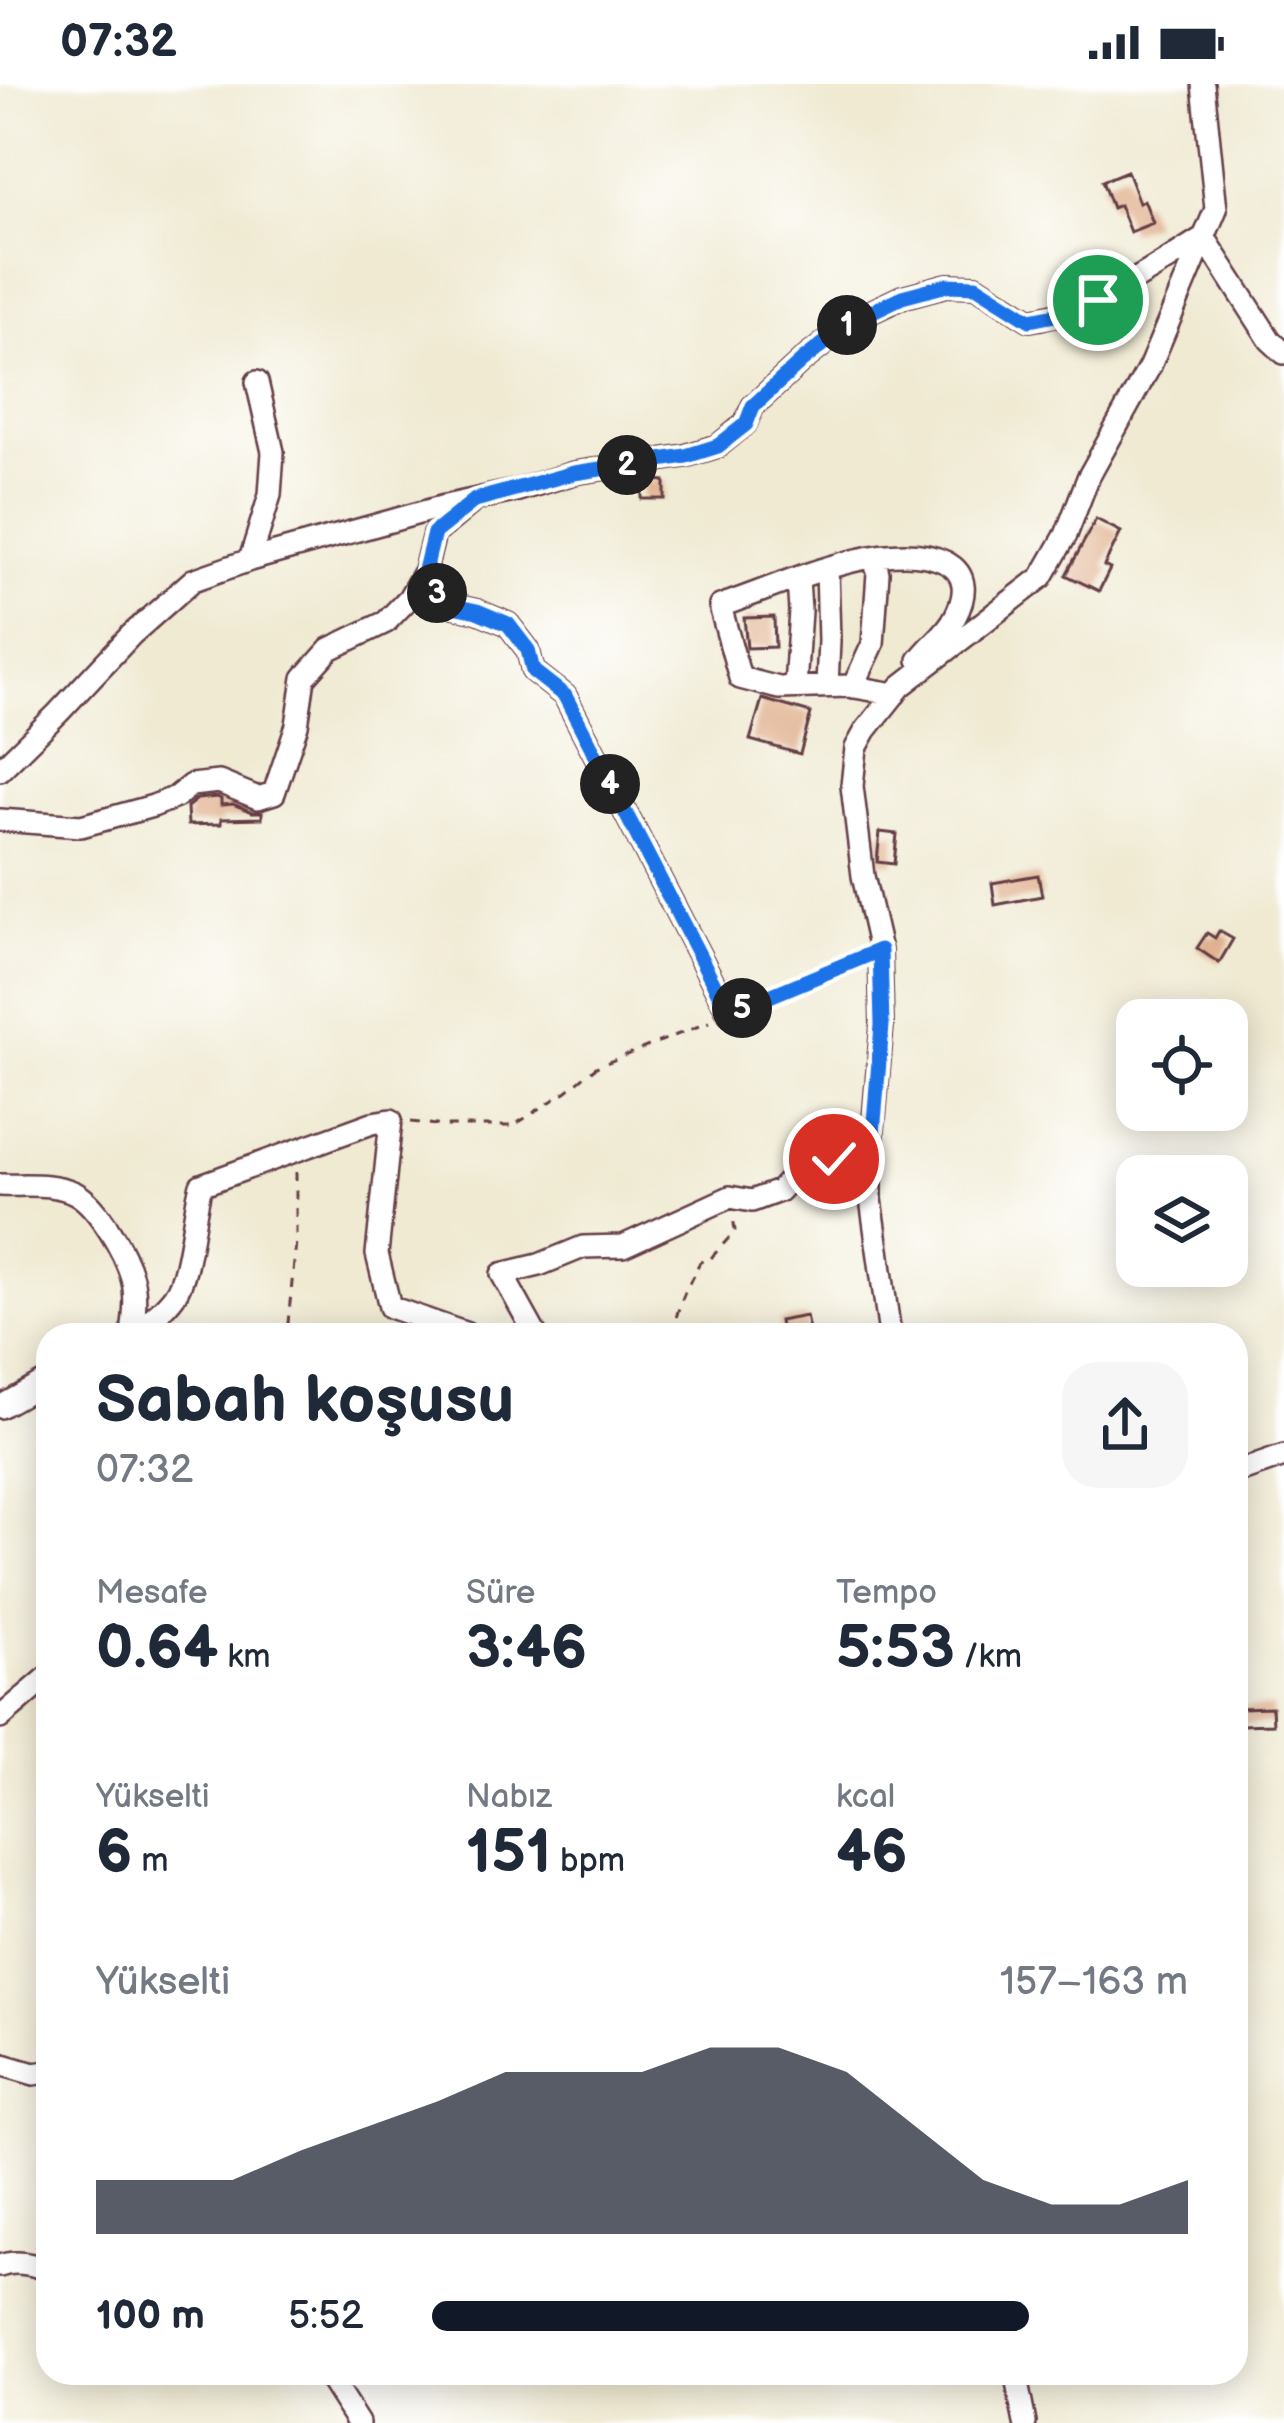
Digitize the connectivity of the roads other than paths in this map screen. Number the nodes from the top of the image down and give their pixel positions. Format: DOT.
graph roads {
  1 [pos="1203,84"];
  2 [pos="1204,237"];
  3 [pos="1284,353"];
  4 [pos="257,382"];
  5 [pos="475,500"];
  6 [pos="874,557"];
  7 [pos="250,560"];
  8 [pos="827,569"];
  9 [pos="425,570"];
  10 [pos="798,578"];
  11 [pos="827,686"];
  12 [pos="796,687"];
  13 [pos="853,687"];
  14 [pos="898,690"];
  15 [pos="0,770"];
  16 [pos="0,820"];
  17 [pos="729,1013"];
  18 [pos="872,1146"];
  19 [pos="0,1185"];
  20 [pos="134,1323"];
  21 [pos="147,1323"];
  22 [pos="436,1323"];
  23 [pos="529,1323"];
  24 [pos="888,1323"];
  25 [pos="36,1387"];
  26 [pos="0,1407"];
  27 [pos="1284,1456"];
  28 [pos="1248,1469"];
  29 [pos="36,1687"];
  30 [pos="0,1718"];
  31 [pos="0,2064"];
  32 [pos="36,2074"];
  33 [pos="36,2265"];
  34 [pos="0,2266"];
  35 [pos="334,2385"];
  36 [pos="1017,2385"];
  37 [pos="358,2423"];
  38 [pos="1025,2423"];
  1 -- 2 [label="street"];
  2 -- 3 [label="street"];
  2 -- 5 [label="street"];
  2 -- 14 [label="street"];
  4 -- 7 [label="street"];
  5 -- 7 [label="street"];
  5 -- 9 [label="street"];
  6 -- 8 [label="street"];
  6 -- 13 [label="street"];
  6 -- 14 [label="street"];
  7 -- 15 [label="street"];
  8 -- 10 [label="street"];
  8 -- 11 [label="street"];
  9 -- 16 [label="street"];
  9 -- 17 [label="street"];
  10 -- 12 [label="street"];
  10 -- 12 [label="street"];
  11 -- 12 [label="street"];
  11 -- 13 [label="street"];
  13 -- 14 [label="street"];
  14 -- 18 [label="street"];
  18 -- 23 [label="street"];
  18 -- 24 [label="street"];
  19 -- 20 [label="street"];
  21 -- 22 [label="street"];
  25 -- 26 [label="street"];
  27 -- 28 [label="street"];
  29 -- 30 [label="street"];
  31 -- 32 [label="street"];
  33 -- 34 [label="street"];
  35 -- 37 [label="street"];
  36 -- 38 [label="street"];
}
